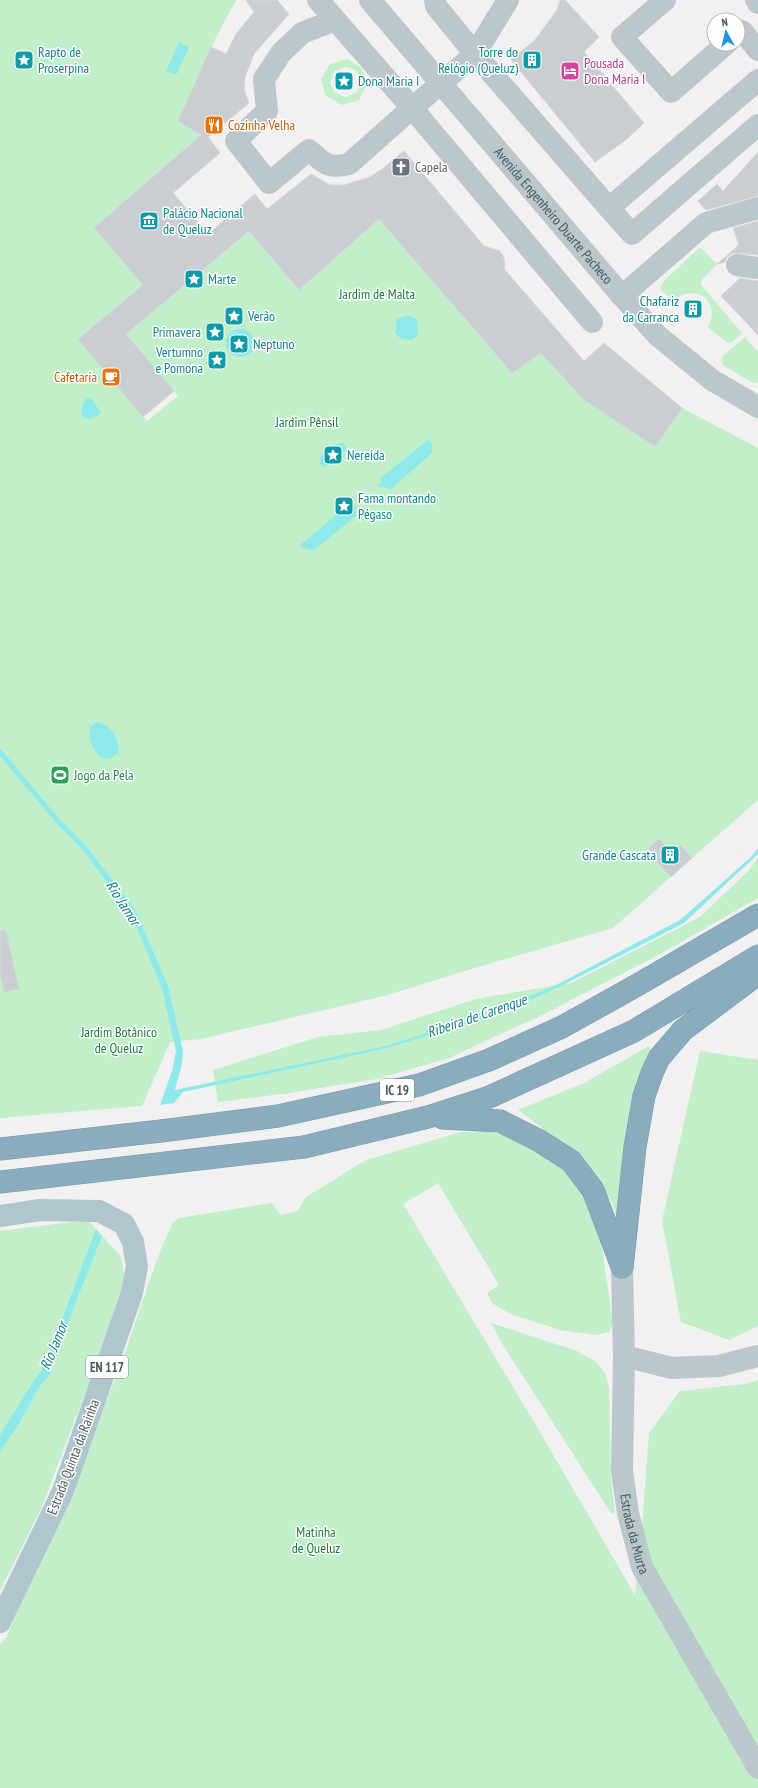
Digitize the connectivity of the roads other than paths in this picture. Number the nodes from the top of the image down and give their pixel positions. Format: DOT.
graph roads {
  1 [pos="318,0"];
  2 [pos="370,0"];
  3 [pos="388,0"];
  4 [pos="435,0"];
  5 [pos="508,0"];
  6 [pos="665,0"];
  7 [pos="756,0"];
  8 [pos="758,3"];
  9 [pos="335,20"];
  10 [pos="393,26"];
  11 [pos="746,36"];
  12 [pos="758,50"];
  13 [pos="717,52"];
  14 [pos="475,54"];
  15 [pos="758,80"];
  16 [pos="441,83"];
  17 [pos="412,108"];
  18 [pos="758,125"];
  19 [pos="609,208"];
  20 [pos="758,208"];
  21 [pos="622,296"];
  22 [pos="592,322"];
  23 [pos="750,403"];
  24 [pos="758,915"];
  25 [pos="758,956"];
  26 [pos="758,974"];
  27 [pos="428,1117"];
  28 [pos="0,1149"];
  29 [pos="0,1182"];
  30 [pos="0,1216"];
  31 [pos="622,1268"];
  32 [pos="624,1356"];
  33 [pos="758,1356"];
  34 [pos="0,1622"];
  35 [pos="758,1768"];
  1 -- 9 [label="street"];
  2 -- 10 [label="street, Avenida Engenheiro Duarte Pacheco"];
  3 -- 10 [label="street"];
  4 -- 14 [label="street"];
  5 -- 14 [label="street"];
  6 -- 13 [label="street"];
  7 -- 8 [label="street"];
  9 -- 17 [label="street"];
  9 -- 17 [label="street"];
  10 -- 16 [label="street, Avenida Engenheiro Duarte Pacheco"];
  11 -- 12 [label="street"];
  14 -- 16 [label="street"];
  14 -- 19 [label="street"];
  15 -- 19 [label="street"];
  16 -- 17 [label="street"];
  16 -- 21 [label="street, Avenida Engenheiro Duarte Pacheco"];
  17 -- 22 [label="street"];
  18 -- 19 [label="street"];
  20 -- 21 [label="street"];
  21 -- 23 [label="street, Avenida Engenheiro Duarte Pacheco"];
  24 -- 28 [label="highway, IC 19"];
  25 -- 27 [label="highway, IC 19"];
  26 -- 31 [label="highway"];
  27 -- 29 [label="highway, IC 19"];
  27 -- 31 [label="highway"];
  30 -- 34 [label="main road, Estrada Quinta da Rainha / EN 117"];
  31 -- 32 [label="street, Estrada da Murta"];
  32 -- 33 [label="street"];
  32 -- 35 [label="street, Estrada da Murta"];
}
